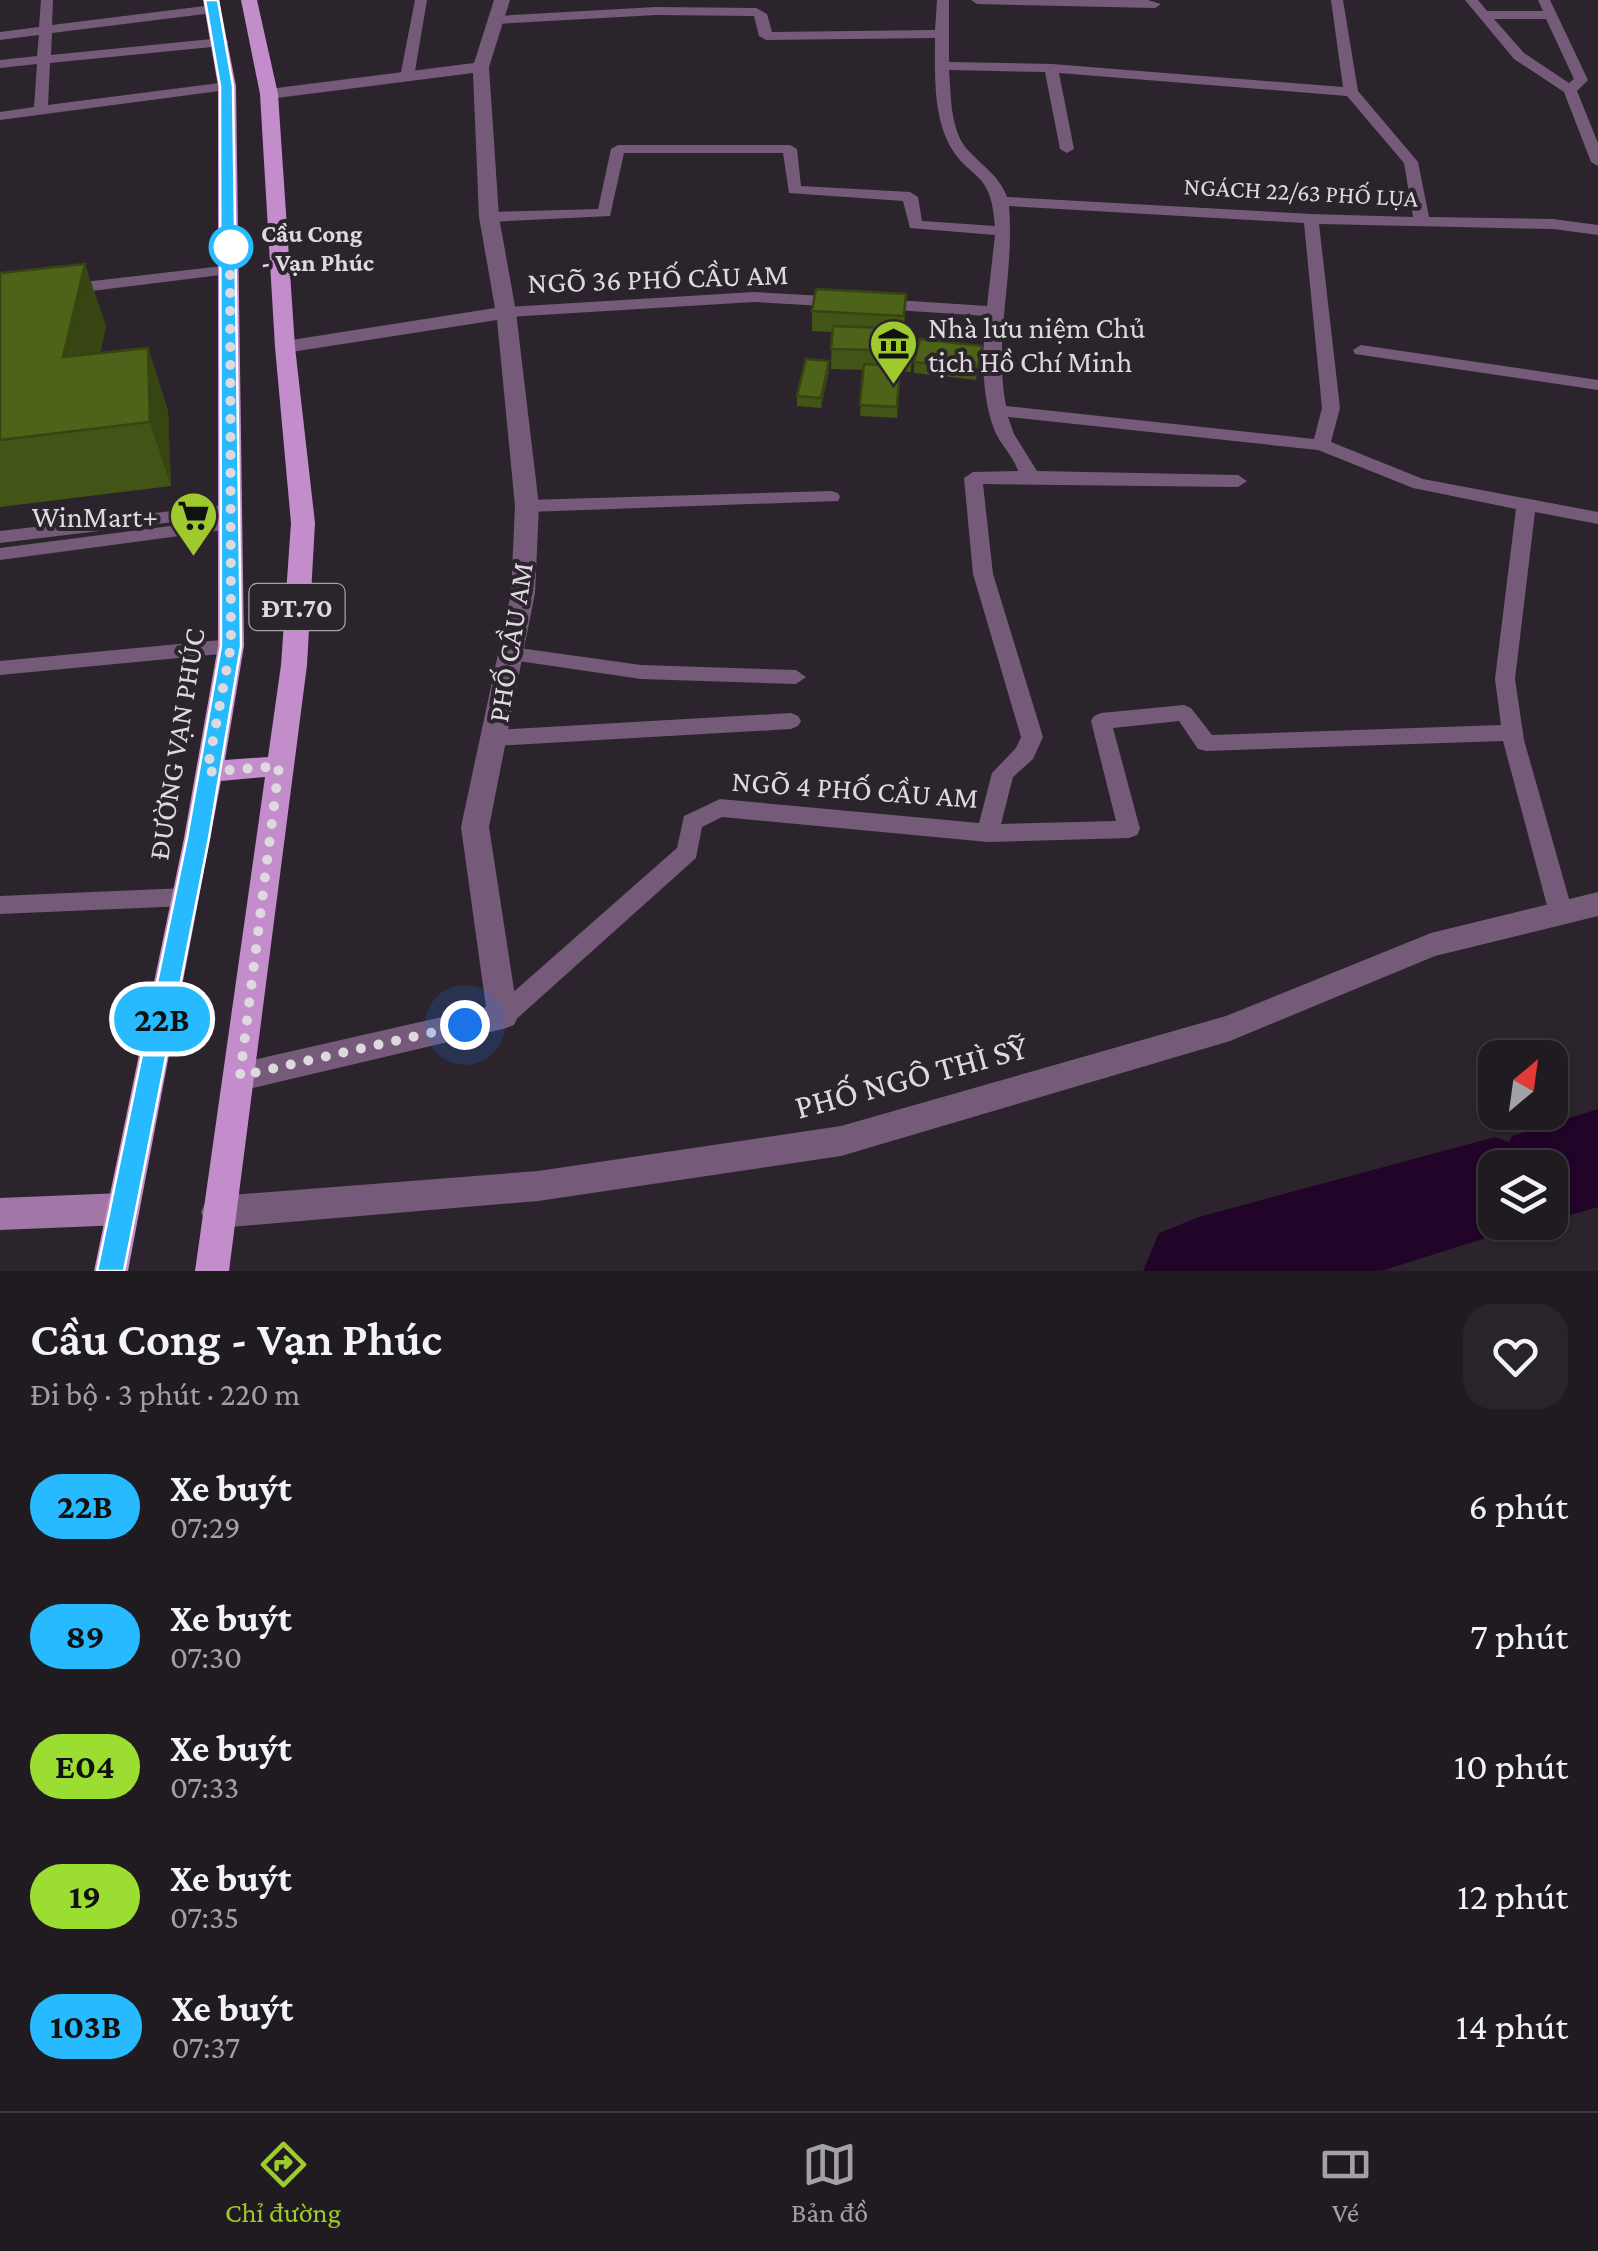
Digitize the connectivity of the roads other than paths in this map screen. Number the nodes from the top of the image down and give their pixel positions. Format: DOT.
graph roads {
  1 [pos="46,0"];
  2 [pos="420,0"];
  3 [pos="502,0"];
  4 [pos="943,0"];
  5 [pos="977,0"];
  6 [pos="1337,0"];
  7 [pos="1471,0"];
  8 [pos="1544,0"];
  9 [pos="250,1"];
  10 [pos="1155,4"];
  11 [pos="212,5"];
  12 [pos="1484,15"];
  13 [pos="1552,15"];
  14 [pos="496,20"];
  15 [pos="44,30"];
  16 [pos="940,34"];
  17 [pos="0,36"];
  18 [pos="222,42"];
  19 [pos="42,60"];
  20 [pos="0,64"];
  21 [pos="945,66"];
  22 [pos="481,68"];
  23 [pos="1052,71"];
  24 [pos="407,76"];
  25 [pos="226,86"];
  26 [pos="1598,86"];
  27 [pos="1570,90"];
  28 [pos="1352,92"];
  29 [pos="269,94"];
  30 [pos="41,111"];
  31 [pos="0,116"];
  32 [pos="1067,148"];
  33 [pos="1598,162"];
  34 [pos="1001,201"];
  35 [pos="488,217"];
  36 [pos="1311,220"];
  37 [pos="1422,223"];
  38 [pos="1598,230"];
  39 [pos="1000,232"];
  40 [pos="231,270"];
  41 [pos="54,290"];
  42 [pos="992,310"];
  43 [pos="497,314"];
  44 [pos="285,347"];
  45 [pos="1362,350"];
  46 [pos="1598,384"];
  47 [pos="1001,410"];
  48 [pos="1321,445"];
  49 [pos="1030,477"];
  50 [pos="1238,482"];
  51 [pos="832,497"];
  52 [pos="527,506"];
  53 [pos="1526,506"];
  54 [pos="232,517"];
  55 [pos="1598,518"];
  56 [pos="0,538"];
  57 [pos="0,554"];
  58 [pos="231,646"];
  59 [pos="512,654"];
  60 [pos="0,668"];
  61 [pos="796,677"];
  62 [pos="792,721"];
  63 [pos="1512,733"];
  64 [pos="493,738"];
  65 [pos="279,766"];
  66 [pos="207,772"];
  67 [pos="988,833"];
  68 [pos="186,897"];
  69 [pos="1598,904"];
  70 [pos="0,905"];
  71 [pos="1561,913"];
  72 [pos="502,1016"];
  73 [pos="240,1076"];
  74 [pos="122,1209"];
  75 [pos="218,1212"];
  76 [pos="0,1214"];
  77 [pos="213,1259"];
  78 [pos="112,1262"];
  1 -- 15 [label="lane"];
  2 -- 24 [label="lane"];
  3 -- 14 [label="street, PHỐ CẦU AM"];
  4 -- 16 [label="lane"];
  5 -- 10 [label="lane"];
  6 -- 28 [label="lane"];
  7 -- 12 [label="lane"];
  8 -- 13 [label="lane"];
  9 -- 11 [label="main road"];
  9 -- 29 [label="main road, ĐT.70"];
  11 -- 15 [label="lane"];
  11 -- 18 [label="main road, ĐƯỜNG VẠN PHÚC / ĐT.70"];
  12 -- 13 [label="lane"];
  12 -- 27 [label="lane"];
  13 -- 27 [label="lane"];
  14 -- 16 [label="lane"];
  14 -- 22 [label="street, PHỐ CẦU AM"];
  15 -- 17 [label="lane"];
  15 -- 19 [label="lane"];
  16 -- 21 [label="lane"];
  18 -- 19 [label="lane"];
  18 -- 25 [label="main road, ĐƯỜNG VẠN PHÚC / ĐT.70"];
  19 -- 20 [label="lane"];
  19 -- 30 [label="lane"];
  21 -- 23 [label="lane"];
  21 -- 34 [label="lane"];
  22 -- 24 [label="street"];
  22 -- 35 [label="street, PHỐ CẦU AM"];
  23 -- 28 [label="lane"];
  23 -- 32 [label="lane"];
  24 -- 29 [label="street"];
  25 -- 30 [label="lane"];
  25 -- 40 [label="main road, ĐƯỜNG VẠN PHÚC / ĐT.70"];
  26 -- 27 [label="lane"];
  27 -- 33 [label="lane"];
  28 -- 37 [label="lane"];
  29 -- 44 [label="main road, ĐT.70"];
  30 -- 31 [label="lane"];
  34 -- 36 [label="lane, NGÁCH 22/63 PHỐ LỤA"];
  34 -- 39 [label="lane"];
  35 -- 39 [label="lane"];
  35 -- 43 [label="street, PHỐ CẦU AM"];
  36 -- 37 [label="lane, NGÁCH 22/63 PHỐ LỤA"];
  36 -- 48 [label="lane"];
  37 -- 38 [label="lane, NGÁCH 22/63 PHỐ LỤA"];
  39 -- 42 [label="lane"];
  40 -- 41 [label="lane"];
  40 -- 54 [label="main road, ĐƯỜNG VẠN PHÚC / ĐT.70"];
  42 -- 43 [label="lane, NGÕ 36 PHỐ CẦU AM"];
  42 -- 47 [label="lane"];
  43 -- 44 [label="street"];
  43 -- 52 [label="street, PHỐ CẦU AM"];
  44 -- 65 [label="main road, ĐT.70"];
  45 -- 46 [label="lane"];
  47 -- 48 [label="lane"];
  47 -- 49 [label="lane"];
  48 -- 53 [label="lane"];
  49 -- 50 [label="lane"];
  49 -- 67 [label="lane, NGÕ 4 PHỐ CẦU AM"];
  51 -- 52 [label="lane"];
  52 -- 59 [label="street, PHỐ CẦU AM"];
  53 -- 55 [label="lane"];
  53 -- 63 [label="lane"];
  54 -- 56 [label="lane"];
  54 -- 57 [label="lane"];
  54 -- 58 [label="main road, ĐƯỜNG VẠN PHÚC / ĐT.70"];
  58 -- 60 [label="lane"];
  58 -- 66 [label="main road, ĐƯỜNG VẠN PHÚC / ĐT.70"];
  59 -- 61 [label="lane"];
  59 -- 64 [label="street, PHỐ CẦU AM"];
  62 -- 64 [label="lane"];
  63 -- 67 [label="lane"];
  63 -- 71 [label="lane"];
  64 -- 72 [label="street, PHỐ CẦU AM"];
  65 -- 66 [label="main road"];
  65 -- 73 [label="main road, ĐT.70"];
  66 -- 68 [label="main road, ĐƯỜNG VẠN PHÚC / ĐT.70"];
  67 -- 72 [label="lane, NGÕ 4 PHỐ CẦU AM"];
  68 -- 70 [label="lane"];
  68 -- 74 [label="main road, ĐƯỜNG VẠN PHÚC / ĐT.70"];
  69 -- 71 [label="street, PHỐ NGÔ THÌ SỸ"];
  71 -- 75 [label="street, PHỐ NGÔ THÌ SỸ"];
  72 -- 73 [label="street"];
  73 -- 75 [label="main road, ĐT.70"];
  74 -- 76 [label="street"];
  74 -- 78 [label="main road, ĐƯỜNG VẠN PHÚC / ĐT.70"];
  75 -- 77 [label="main road, ĐT.70"];
}
